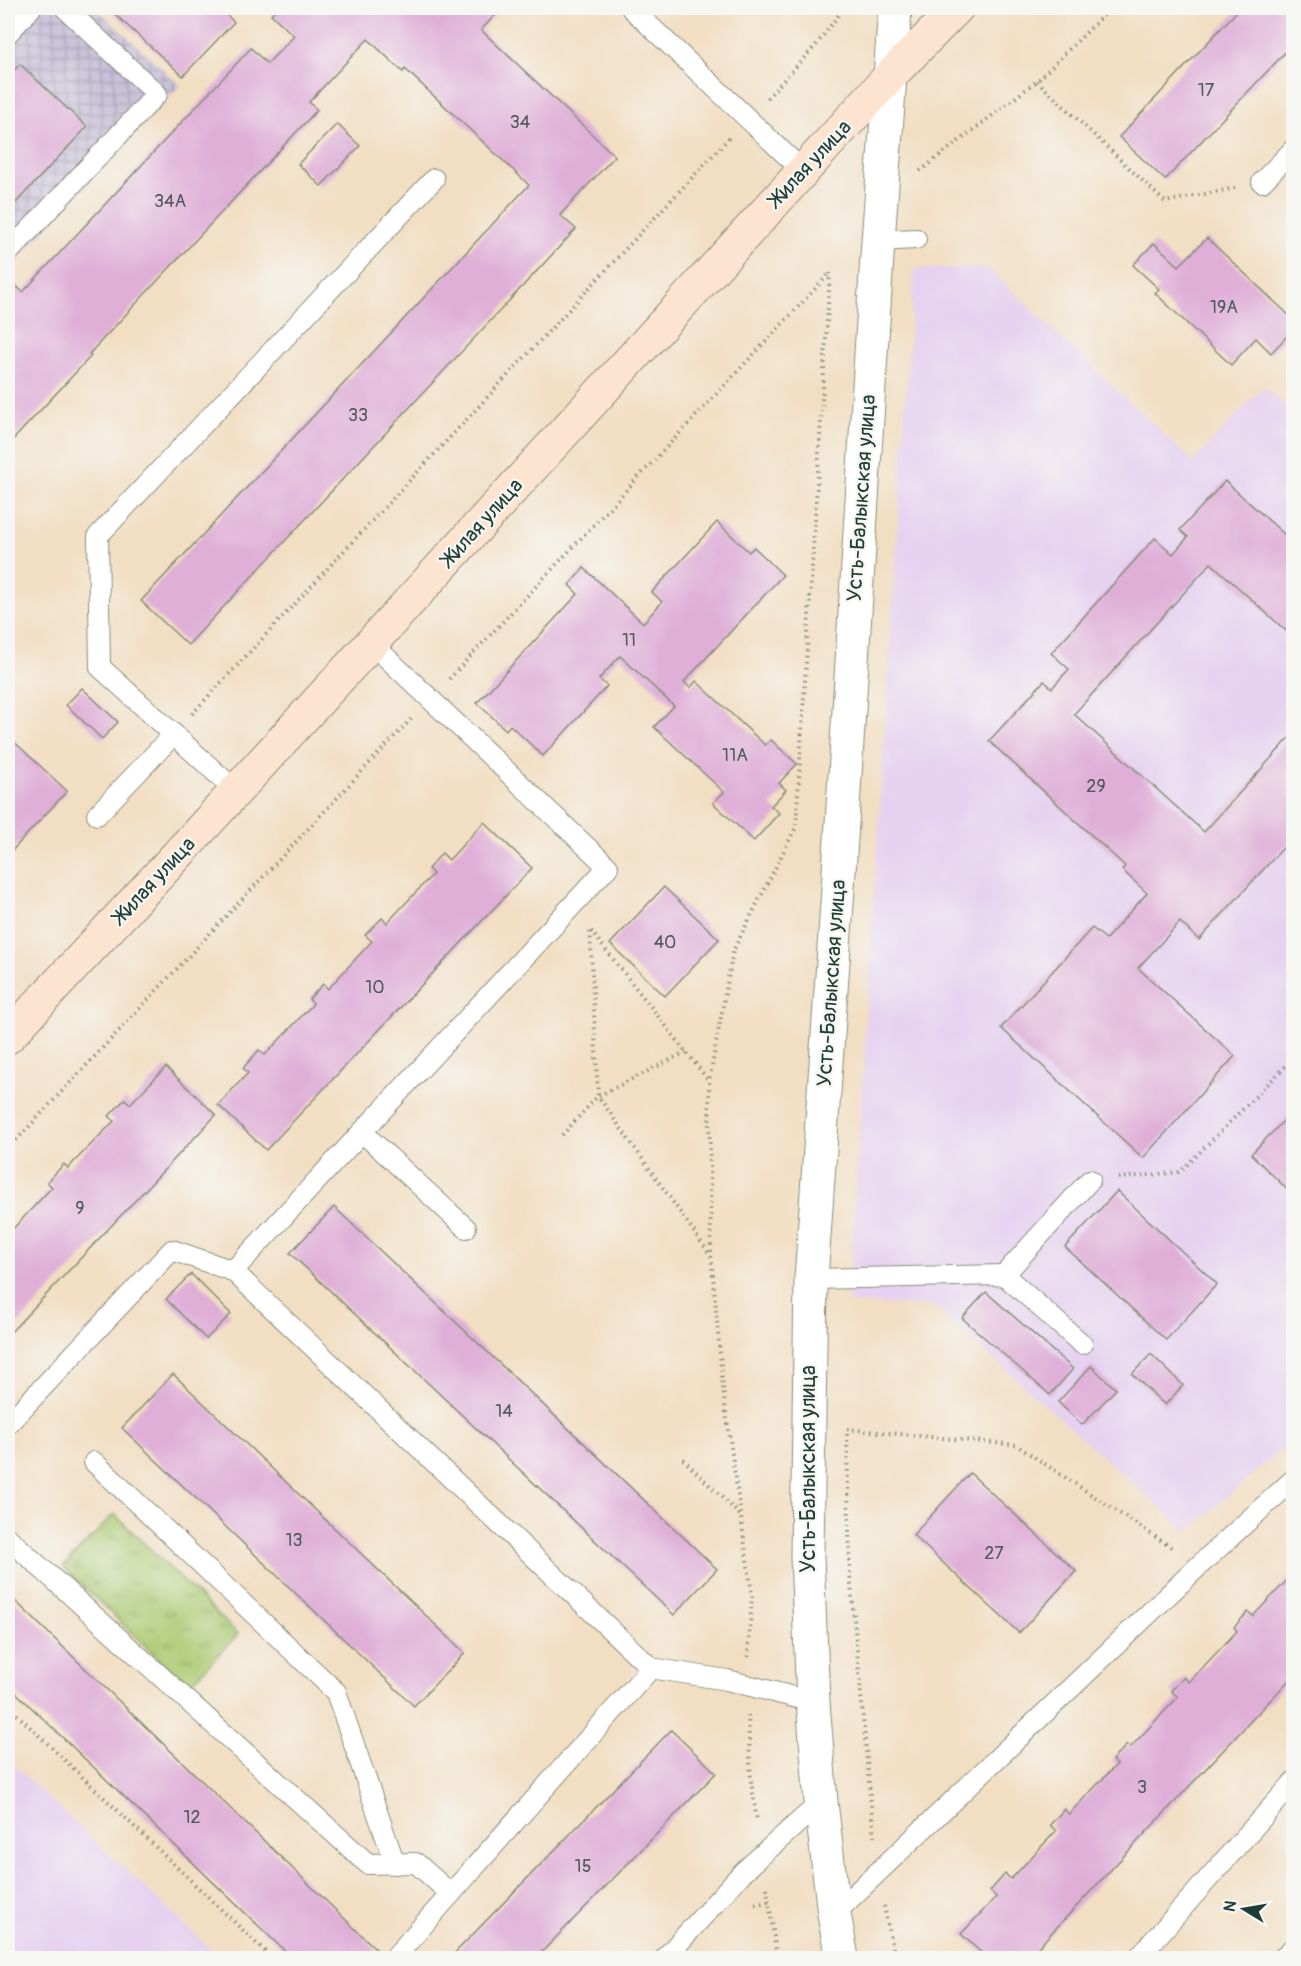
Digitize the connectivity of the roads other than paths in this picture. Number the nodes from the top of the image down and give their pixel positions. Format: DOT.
graph roads {
  1 [pos="31,8"];
  2 [pos="65,8"];
  3 [pos="631,8"];
  4 [pos="895,8"];
  5 [pos="957,8"];
  6 [pos="8,33"];
  7 [pos="890,76"];
  8 [pos="1293,149"];
  9 [pos="803,171"];
  10 [pos="434,179"];
  11 [pos="1262,182"];
  12 [pos="916,239"];
  13 [pos="878,241"];
  14 [pos="8,253"];
  15 [pos="371,643"];
  16 [pos="174,734"];
  17 [pos="236,791"];
  18 [pos="97,815"];
  19 [pos="8,1036"];
  20 [pos="362,1132"];
  21 [pos="1090,1180"];
  22 [pos="466,1228"];
  23 [pos="233,1270"];
  24 [pos="1004,1275"];
  25 [pos="811,1279"];
  26 [pos="1082,1344"];
  27 [pos="8,1424"];
  28 [pos="94,1462"];
  29 [pos="1293,1479"];
  30 [pos="8,1538"];
  31 [pos="651,1668"];
  32 [pos="813,1702"];
  33 [pos="1293,1782"];
  34 [pos="821,1802"];
  35 [pos="395,1864"];
  36 [pos="451,1894"];
  37 [pos="834,1914"];
  38 [pos="1293,1947"];
  39 [pos="394,1959"];
  40 [pos="665,1959"];
  41 [pos="842,1959"];
  42 [pos="1138,1959"];
  43 [pos="1283,1959"];
  1 -- 6 [label="lane"];
  2 -- 14 [label="lane"];
  3 -- 9 [label="lane"];
  4 -- 7 [label="street, Усть-Балыкская улица"];
  5 -- 7 [label="main road, Жилая улица"];
  7 -- 9 [label="main road, Жилая улица"];
  7 -- 13 [label="street, Усть-Балыкская улица"];
  8 -- 11 [label="lane"];
  9 -- 15 [label="main road, Жилая улица"];
  10 -- 16 [label="lane"];
  12 -- 13 [label="lane"];
  13 -- 25 [label="street, Усть-Балыкская улица"];
  15 -- 17 [label="main road, Жилая улица"];
  15 -- 20 [label="lane"];
  16 -- 17 [label="lane"];
  16 -- 18 [label="lane"];
  17 -- 19 [label="main road, Жилая улица"];
  20 -- 22 [label="lane"];
  20 -- 23 [label="lane"];
  21 -- 24 [label="lane"];
  23 -- 27 [label="lane"];
  23 -- 31 [label="lane"];
  24 -- 25 [label="lane"];
  24 -- 26 [label="lane"];
  25 -- 32 [label="street, Усть-Балыкская улица"];
  28 -- 35 [label="lane"];
  29 -- 37 [label="lane"];
  30 -- 35 [label="lane"];
  31 -- 32 [label="lane"];
  31 -- 36 [label="lane"];
  32 -- 34 [label="street, Усть-Балыкская улица"];
  33 -- 42 [label="lane"];
  34 -- 37 [label="street, Усть-Балыкская улица"];
  34 -- 40 [label="lane"];
  35 -- 36 [label="lane"];
  36 -- 39 [label="lane"];
  37 -- 41 [label="street, Усть-Балыкская улица"];
  38 -- 43 [label="lane"];
}
